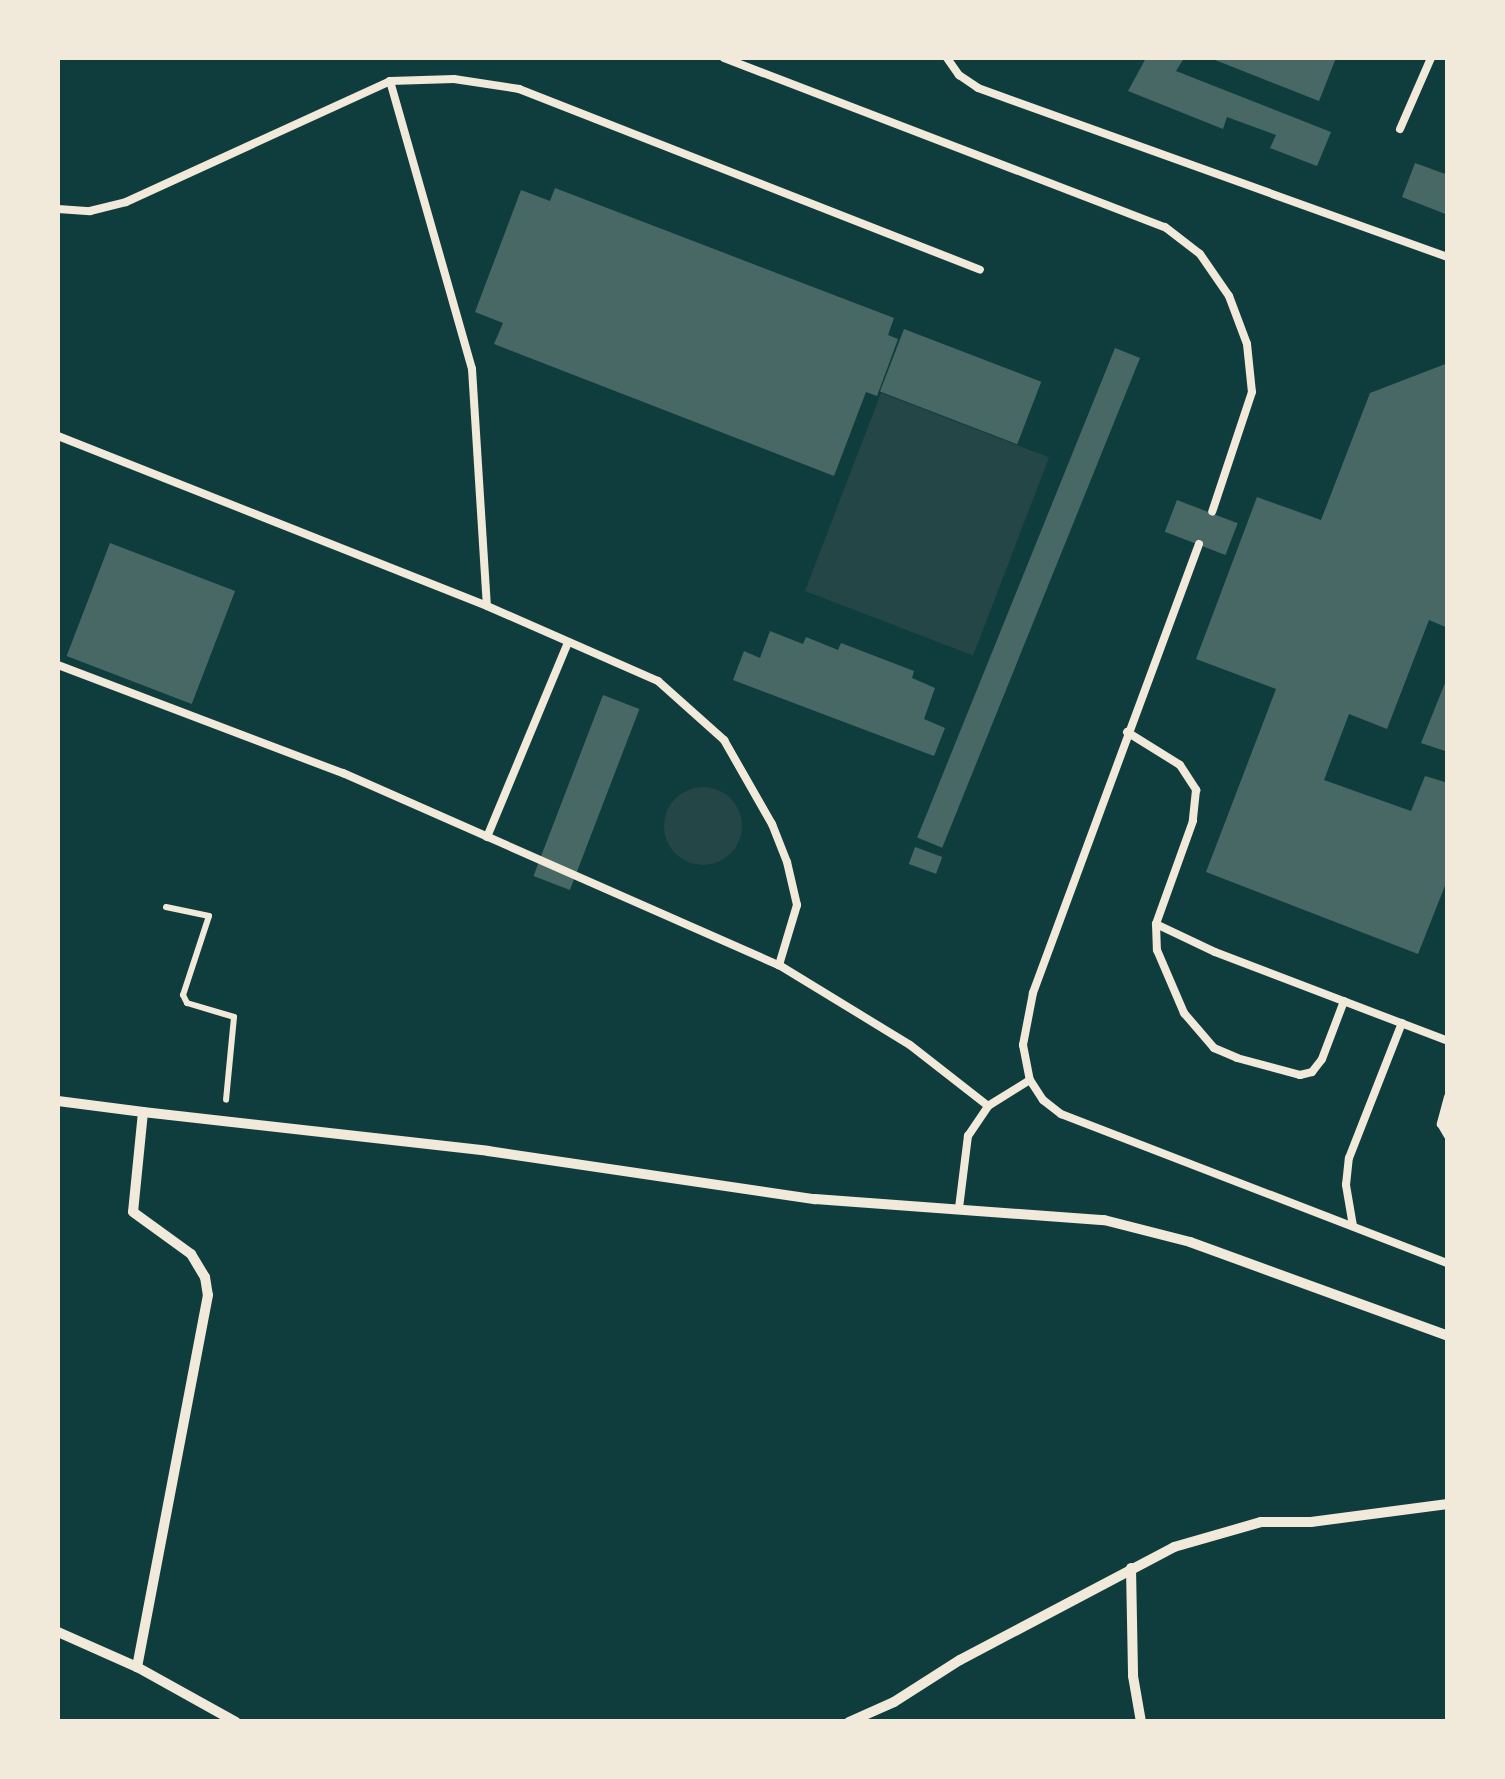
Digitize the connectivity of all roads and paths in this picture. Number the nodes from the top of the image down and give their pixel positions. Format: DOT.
graph roads {
  1 [pos="724,58"];
  2 [pos="947,58"];
  3 [pos="1431,58"];
  4 [pos="390,81"];
  5 [pos="1400,129"];
  6 [pos="58,209"];
  7 [pos="1448,256"];
  8 [pos="980,270"];
  9 [pos="58,436"];
  10 [pos="1212,512"];
  11 [pos="1198,544"];
  12 [pos="486,606"];
  13 [pos="568,642"];
  14 [pos="58,665"];
  15 [pos="1127,732"];
  16 [pos="488,838"];
  17 [pos="166,907"];
  18 [pos="1156,924"];
  19 [pos="779,965"];
  20 [pos="1344,1001"];
  21 [pos="1402,1023"];
  22 [pos="1448,1041"];
  23 [pos="1030,1080"];
  24 [pos="1448,1097"];
  25 [pos="58,1101"];
  26 [pos="988,1106"];
  27 [pos="144,1112"];
  28 [pos="224,1121"];
  29 [pos="1448,1136"];
  30 [pos="959,1208"];
  31 [pos="1353,1226"];
  32 [pos="1448,1263"];
  33 [pos="1448,1336"];
  34 [pos="1448,1504"];
  35 [pos="1132,1568"];
  36 [pos="58,1632"];
  37 [pos="136,1667"];
  38 [pos="236,1722"];
  39 [pos="849,1722"];
  40 [pos="1141,1722"];
  1 -- 10 [label="lane"];
  2 -- 7 [label="lane"];
  3 -- 5 [label="lane"];
  4 -- 6 [label="lane"];
  4 -- 8 [label="lane"];
  4 -- 12 [label="lane"];
  9 -- 12 [label="lane"];
  11 -- 15 [label="lane"];
  12 -- 13 [label="lane"];
  13 -- 16 [label="lane"];
  13 -- 19 [label="lane"];
  14 -- 16 [label="lane"];
  15 -- 18 [label="lane"];
  15 -- 23 [label="lane"];
  16 -- 19 [label="lane"];
  17 -- 28 [label="path"];
  18 -- 20 [label="lane"];
  18 -- 20 [label="lane"];
  19 -- 26 [label="lane"];
  20 -- 21 [label="lane"];
  21 -- 22 [label="lane"];
  21 -- 31 [label="lane"];
  23 -- 26 [label="lane"];
  23 -- 31 [label="lane"];
  24 -- 29 [label="lane"];
  25 -- 27 [label="street"];
  26 -- 30 [label="lane"];
  27 -- 28 [label="street"];
  27 -- 37 [label="street"];
  28 -- 30 [label="street"];
  30 -- 33 [label="street"];
  31 -- 32 [label="lane"];
  34 -- 35 [label="street"];
  35 -- 39 [label="street"];
  35 -- 40 [label="street"];
  36 -- 37 [label="street"];
  37 -- 38 [label="street"];
}
